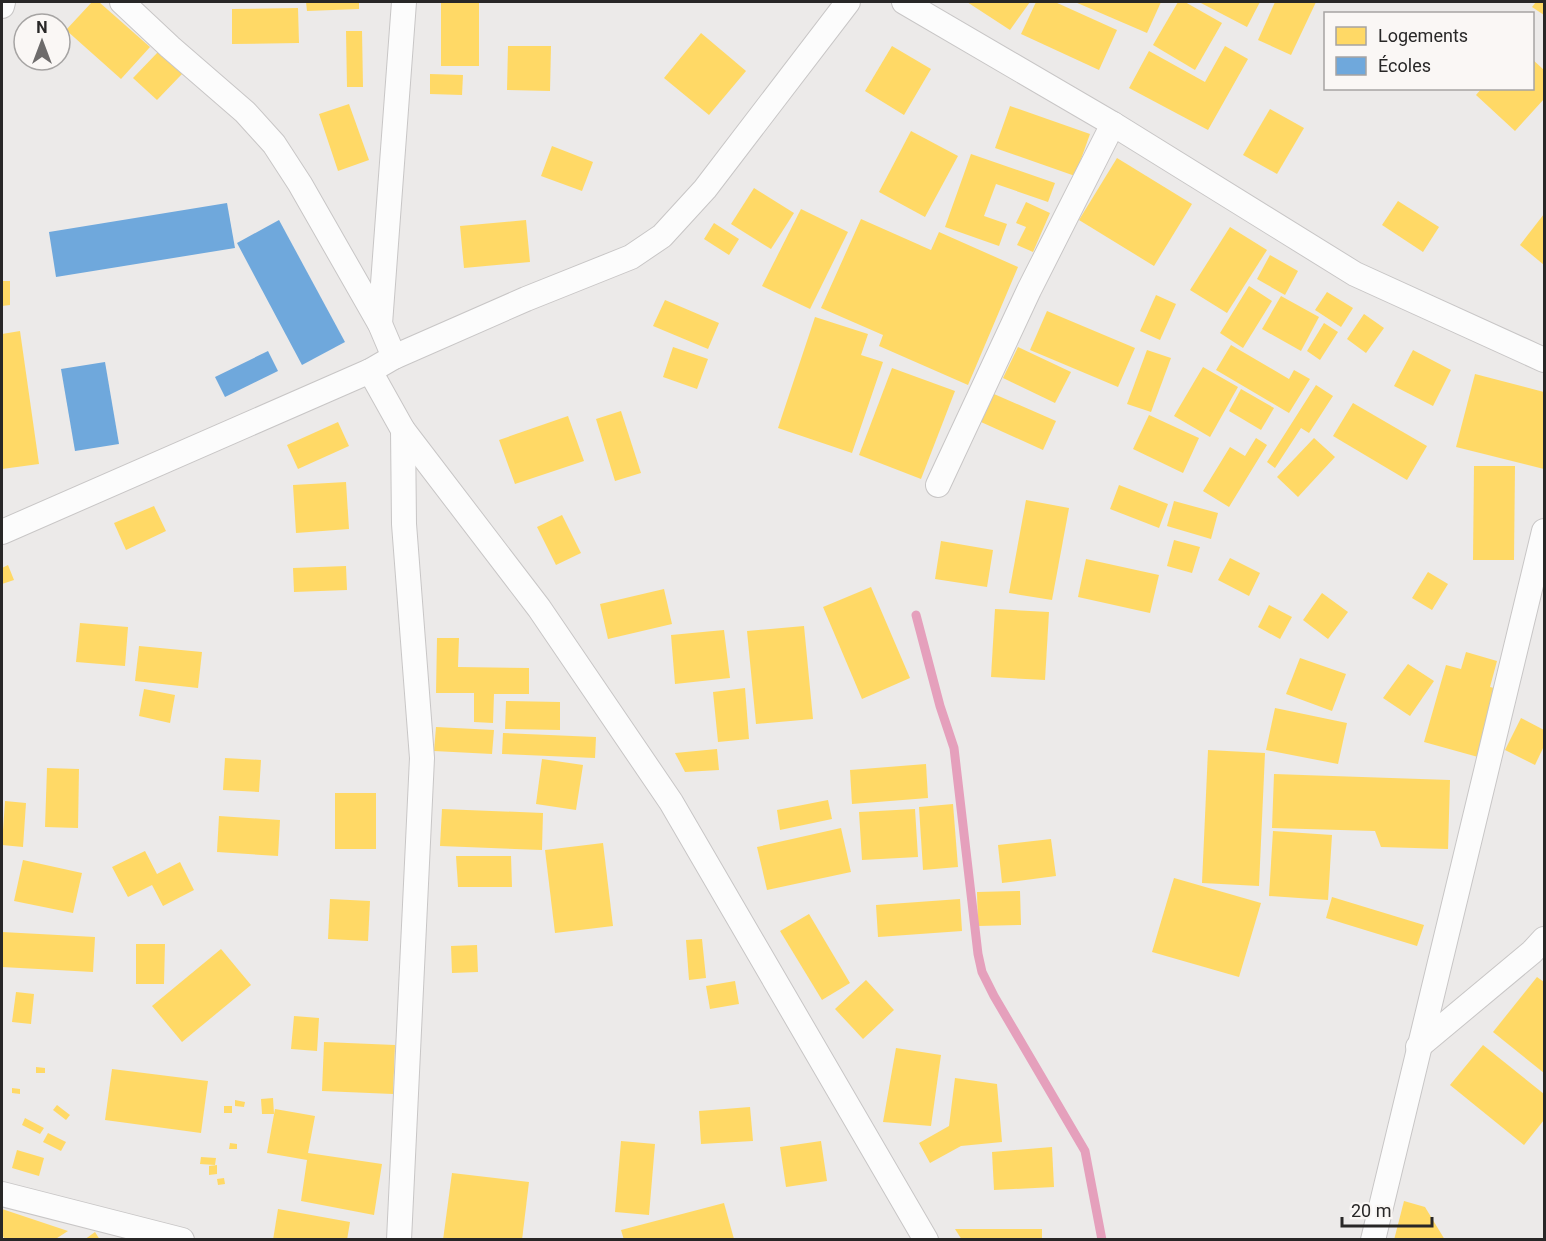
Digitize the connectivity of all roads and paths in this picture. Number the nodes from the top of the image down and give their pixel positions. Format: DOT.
graph roads {
  1 [pos="3,2"];
  2 [pos="122,2"];
  3 [pos="404,2"];
  4 [pos="848,2"];
  5 [pos="904,2"];
  6 [pos="2,6"];
  7 [pos="1113,124"];
  8 [pos="380,324"];
  9 [pos="394,357"];
  10 [pos="1545,360"];
  11 [pos="370,371"];
  12 [pos="403,430"];
  13 [pos="938,486"];
  14 [pos="1545,531"];
  15 [pos="2,532"];
  16 [pos="1545,939"];
  17 [pos="1418,1047"];
  18 [pos="2,1194"];
  19 [pos="182,1239"];
  20 [pos="399,1239"];
  21 [pos="926,1239"];
  22 [pos="1372,1239"];
  1 -- 6 [label="street"];
  2 -- 8 [label="street"];
  3 -- 8 [label="street"];
  4 -- 9 [label="street"];
  5 -- 7 [label="street"];
  7 -- 10 [label="street"];
  7 -- 13 [label="street"];
  8 -- 9 [label="street"];
  9 -- 11 [label="street"];
  11 -- 12 [label="street"];
  11 -- 15 [label="street"];
  12 -- 20 [label="street"];
  12 -- 21 [label="street"];
  14 -- 17 [label="street"];
  16 -- 17 [label="street"];
  17 -- 22 [label="street"];
  18 -- 19 [label="street"];
}
